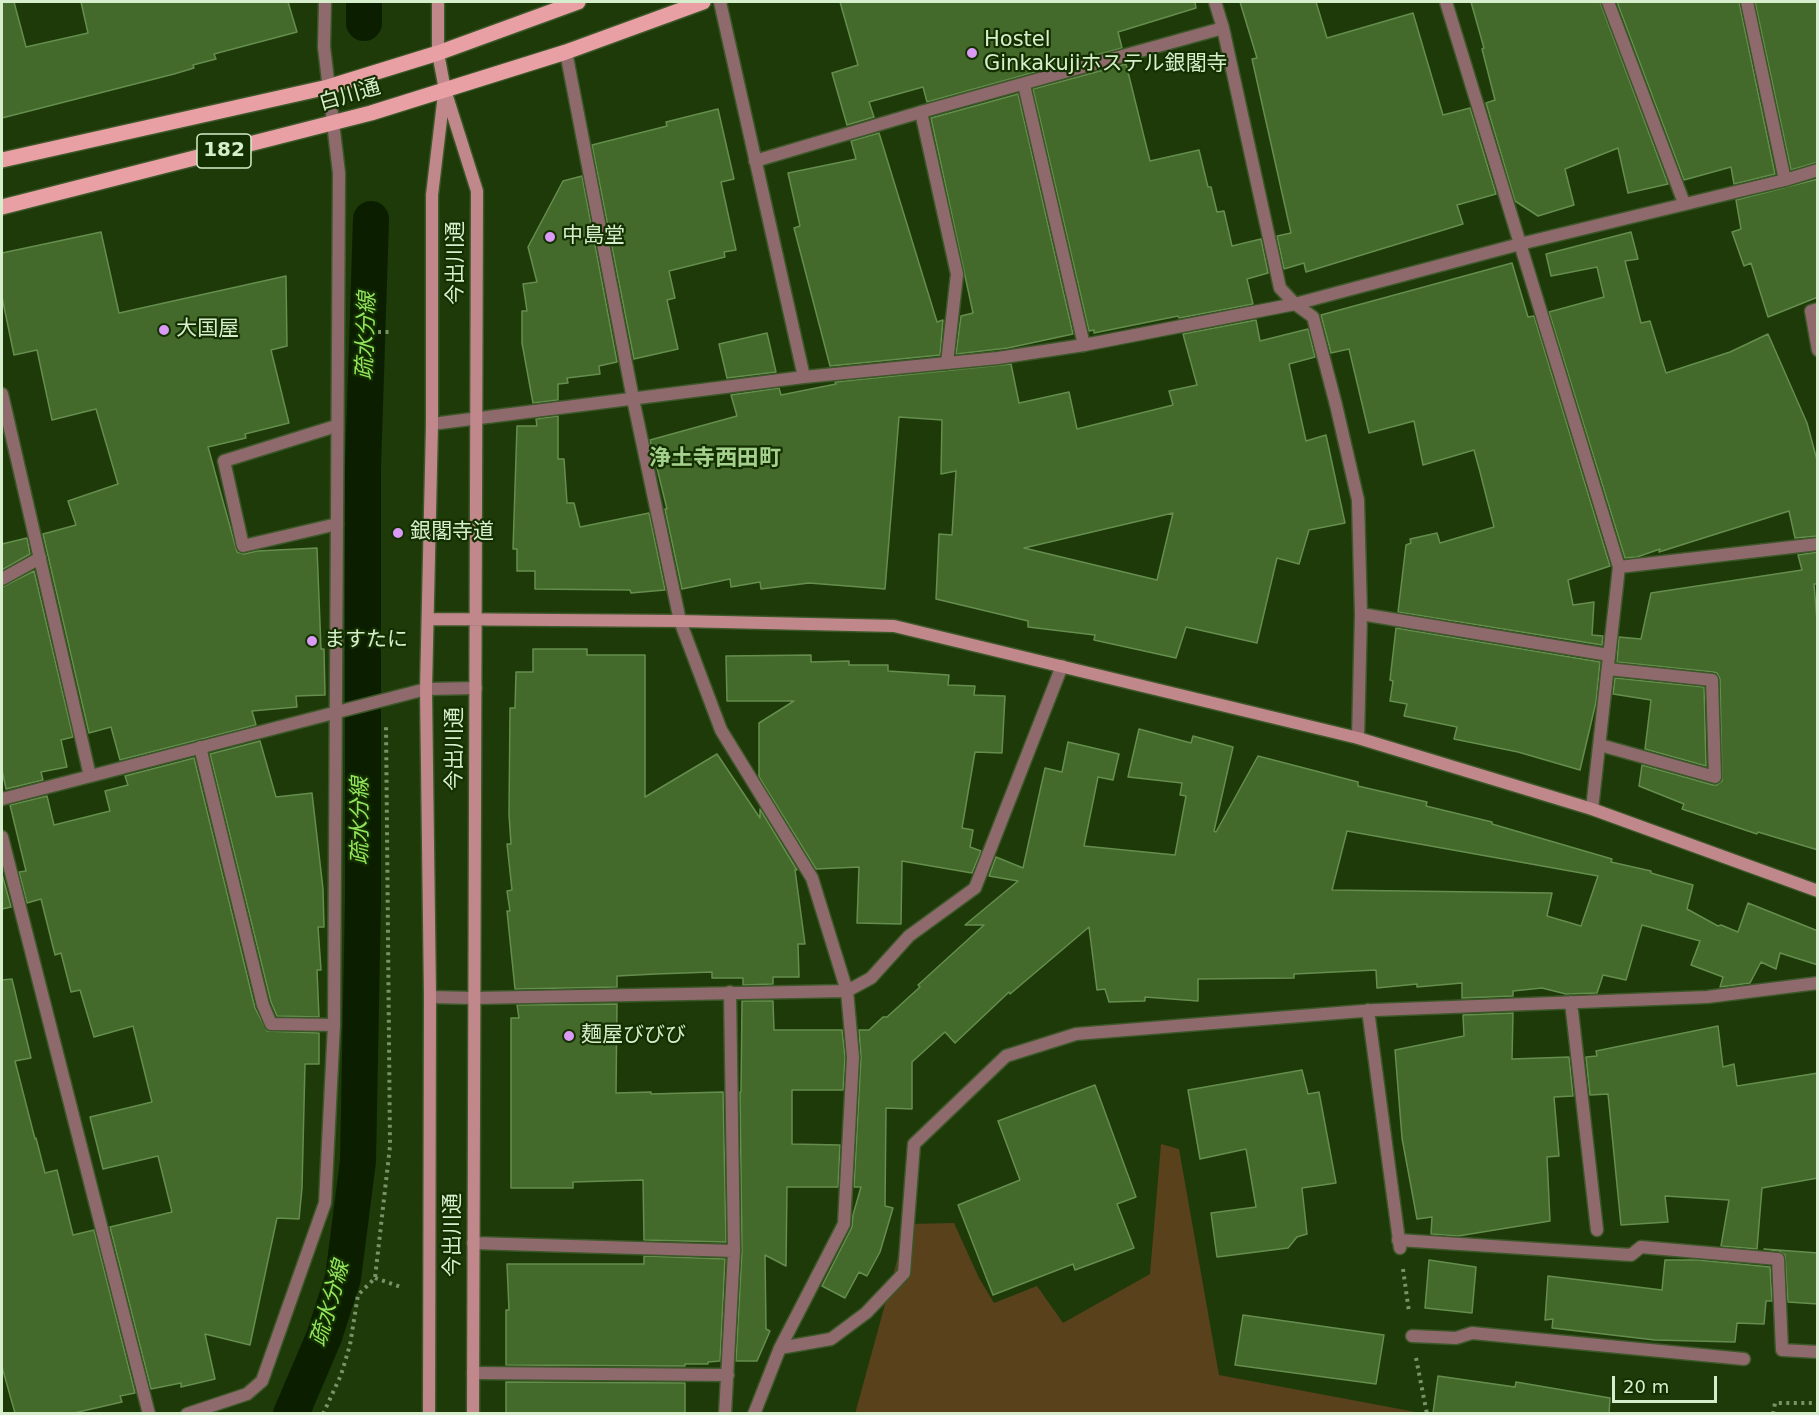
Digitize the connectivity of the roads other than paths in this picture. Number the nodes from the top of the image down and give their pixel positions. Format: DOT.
graph roads {
  1 [pos="325,2"];
  2 [pos="438,2"];
  3 [pos="578,2"];
  4 [pos="703,2"];
  5 [pos="720,2"];
  6 [pos="1215,2"];
  7 [pos="1446,2"];
  8 [pos="1608,2"];
  9 [pos="1747,2"];
  10 [pos="1223,28"];
  11 [pos="566,52"];
  12 [pos="438,53"];
  13 [pos="1024,85"];
  14 [pos="328,87"];
  15 [pos="445,90"];
  16 [pos="921,112"];
  17 [pos="333,123"];
  18 [pos="2,160"];
  19 [pos="755,161"];
  20 [pos="1818,170"];
  21 [pos="1785,180"];
  22 [pos="1684,203"];
  23 [pos="2,207"];
  24 [pos="1520,244"];
  25 [pos="1295,304"];
  26 [pos="1818,309"];
  27 [pos="1084,345"];
  28 [pos="1818,350"];
  29 [pos="947,363"];
  30 [pos="804,377"];
  31 [pos="2,393"];
  32 [pos="633,399"];
  33 [pos="477,419"];
  34 [pos="432,424"];
  35 [pos="336,426"];
  36 [pos="337,524"];
  37 [pos="1818,544"];
  38 [pos="40,558"];
  39 [pos="1619,567"];
  40 [pos="2,579"];
  41 [pos="1361,614"];
  42 [pos="429,619"];
  43 [pos="476,620"];
  44 [pos="680,621"];
  45 [pos="1609,655"];
  46 [pos="1062,666"];
  47 [pos="1608,669"];
  48 [pos="476,688"];
  49 [pos="426,689"];
  50 [pos="340,711"];
  51 [pos="1358,738"];
  52 [pos="1599,745"];
  53 [pos="200,747"];
  54 [pos="90,776"];
  55 [pos="2,799"];
  56 [pos="1592,809"];
  57 [pos="2,837"];
  58 [pos="1818,891"];
  59 [pos="1818,983"];
  60 [pos="847,991"];
  61 [pos="730,992"];
  62 [pos="430,997"];
  63 [pos="474,998"];
  64 [pos="1571,1002"];
  65 [pos="1368,1010"];
  66 [pos="334,1025"];
  67 [pos="1597,1230"];
  68 [pos="473,1243"];
  69 [pos="734,1251"];
  70 [pos="1412,1336"];
  71 [pos="780,1348"];
  72 [pos="1818,1352"];
  73 [pos="1744,1359"];
  74 [pos="473,1373"];
  75 [pos="728,1375"];
  76 [pos="149,1413"];
  77 [pos="187,1413"];
  78 [pos="429,1413"];
  79 [pos="473,1413"];
  80 [pos="725,1413"];
  81 [pos="754,1413"];
  1 -- 14 [label="street"];
  2 -- 12 [label="main road, 今出川通"];
  3 -- 12 [label="main road, 白川通 / 182"];
  4 -- 11 [label="main road, 白川通 / 182"];
  5 -- 19 [label="street"];
  6 -- 10 [label="street"];
  7 -- 24 [label="street"];
  8 -- 22 [label="street"];
  9 -- 21 [label="street"];
  10 -- 13 [label="street"];
  10 -- 25 [label="street"];
  11 -- 15 [label="main road, 白川通 / 182"];
  11 -- 32 [label="street"];
  12 -- 14 [label="main road, 白川通 / 182"];
  12 -- 15 [label="main road, 今出川通"];
  13 -- 16 [label="street"];
  13 -- 27 [label="street"];
  14 -- 17 [label="street"];
  14 -- 18 [label="main road, 白川通 / 182"];
  15 -- 17 [label="main road, 白川通 / 182"];
  15 -- 33 [label="main road, 今出川通"];
  15 -- 34 [label="main road, 今出川通"];
  16 -- 19 [label="street"];
  16 -- 29 [label="street"];
  17 -- 23 [label="main road, 白川通 / 182"];
  17 -- 35 [label="street"];
  19 -- 30 [label="street"];
  20 -- 21 [label="street"];
  21 -- 22 [label="street"];
  22 -- 24 [label="street"];
  24 -- 25 [label="street"];
  24 -- 39 [label="street"];
  25 -- 27 [label="street"];
  25 -- 41 [label="street"];
  26 -- 28 [label="street"];
  27 -- 29 [label="street"];
  29 -- 30 [label="street"];
  30 -- 32 [label="street"];
  31 -- 38 [label="street"];
  32 -- 33 [label="street"];
  32 -- 44 [label="street"];
  33 -- 34 [label="street"];
  33 -- 43 [label="main road, 今出川通"];
  34 -- 42 [label="main road, 今出川通"];
  35 -- 36 [label="street"];
  35 -- 36 [label="street"];
  36 -- 50 [label="street"];
  37 -- 39 [label="street"];
  38 -- 40 [label="street"];
  38 -- 54 [label="street"];
  39 -- 45 [label="street"];
  41 -- 45 [label="street"];
  41 -- 51 [label="street"];
  42 -- 43 [label="main road"];
  42 -- 49 [label="main road, 今出川通"];
  43 -- 44 [label="main road"];
  43 -- 48 [label="main road, 今出川通"];
  44 -- 46 [label="main road"];
  44 -- 60 [label="street"];
  45 -- 47 [label="street"];
  46 -- 51 [label="main road"];
  46 -- 60 [label="street"];
  47 -- 52 [label="street"];
  47 -- 52 [label="street"];
  48 -- 49 [label="street"];
  48 -- 63 [label="main road, 今出川通"];
  49 -- 50 [label="street"];
  49 -- 62 [label="main road, 今出川通"];
  50 -- 53 [label="street"];
  50 -- 66 [label="street"];
  51 -- 56 [label="main road"];
  52 -- 56 [label="street"];
  53 -- 54 [label="street"];
  53 -- 66 [label="street"];
  54 -- 55 [label="street"];
  56 -- 58 [label="main road"];
  57 -- 76 [label="street"];
  59 -- 64 [label="street"];
  60 -- 61 [label="street"];
  60 -- 71 [label="street"];
  61 -- 63 [label="street"];
  61 -- 69 [label="street"];
  62 -- 63 [label="street"];
  62 -- 78 [label="main road, 今出川通"];
  63 -- 68 [label="main road, 今出川通"];
  64 -- 65 [label="street"];
  64 -- 67 [label="street"];
  65 -- 71 [label="street"];
  65 -- 72 [label="street"];
  66 -- 77 [label="street"];
  68 -- 69 [label="street"];
  68 -- 74 [label="main road, 今出川通"];
  69 -- 75 [label="street"];
  70 -- 73 [label="street"];
  71 -- 81 [label="street"];
  74 -- 75 [label="street"];
  74 -- 79 [label="main road, 今出川通"];
  75 -- 80 [label="street"];
}
